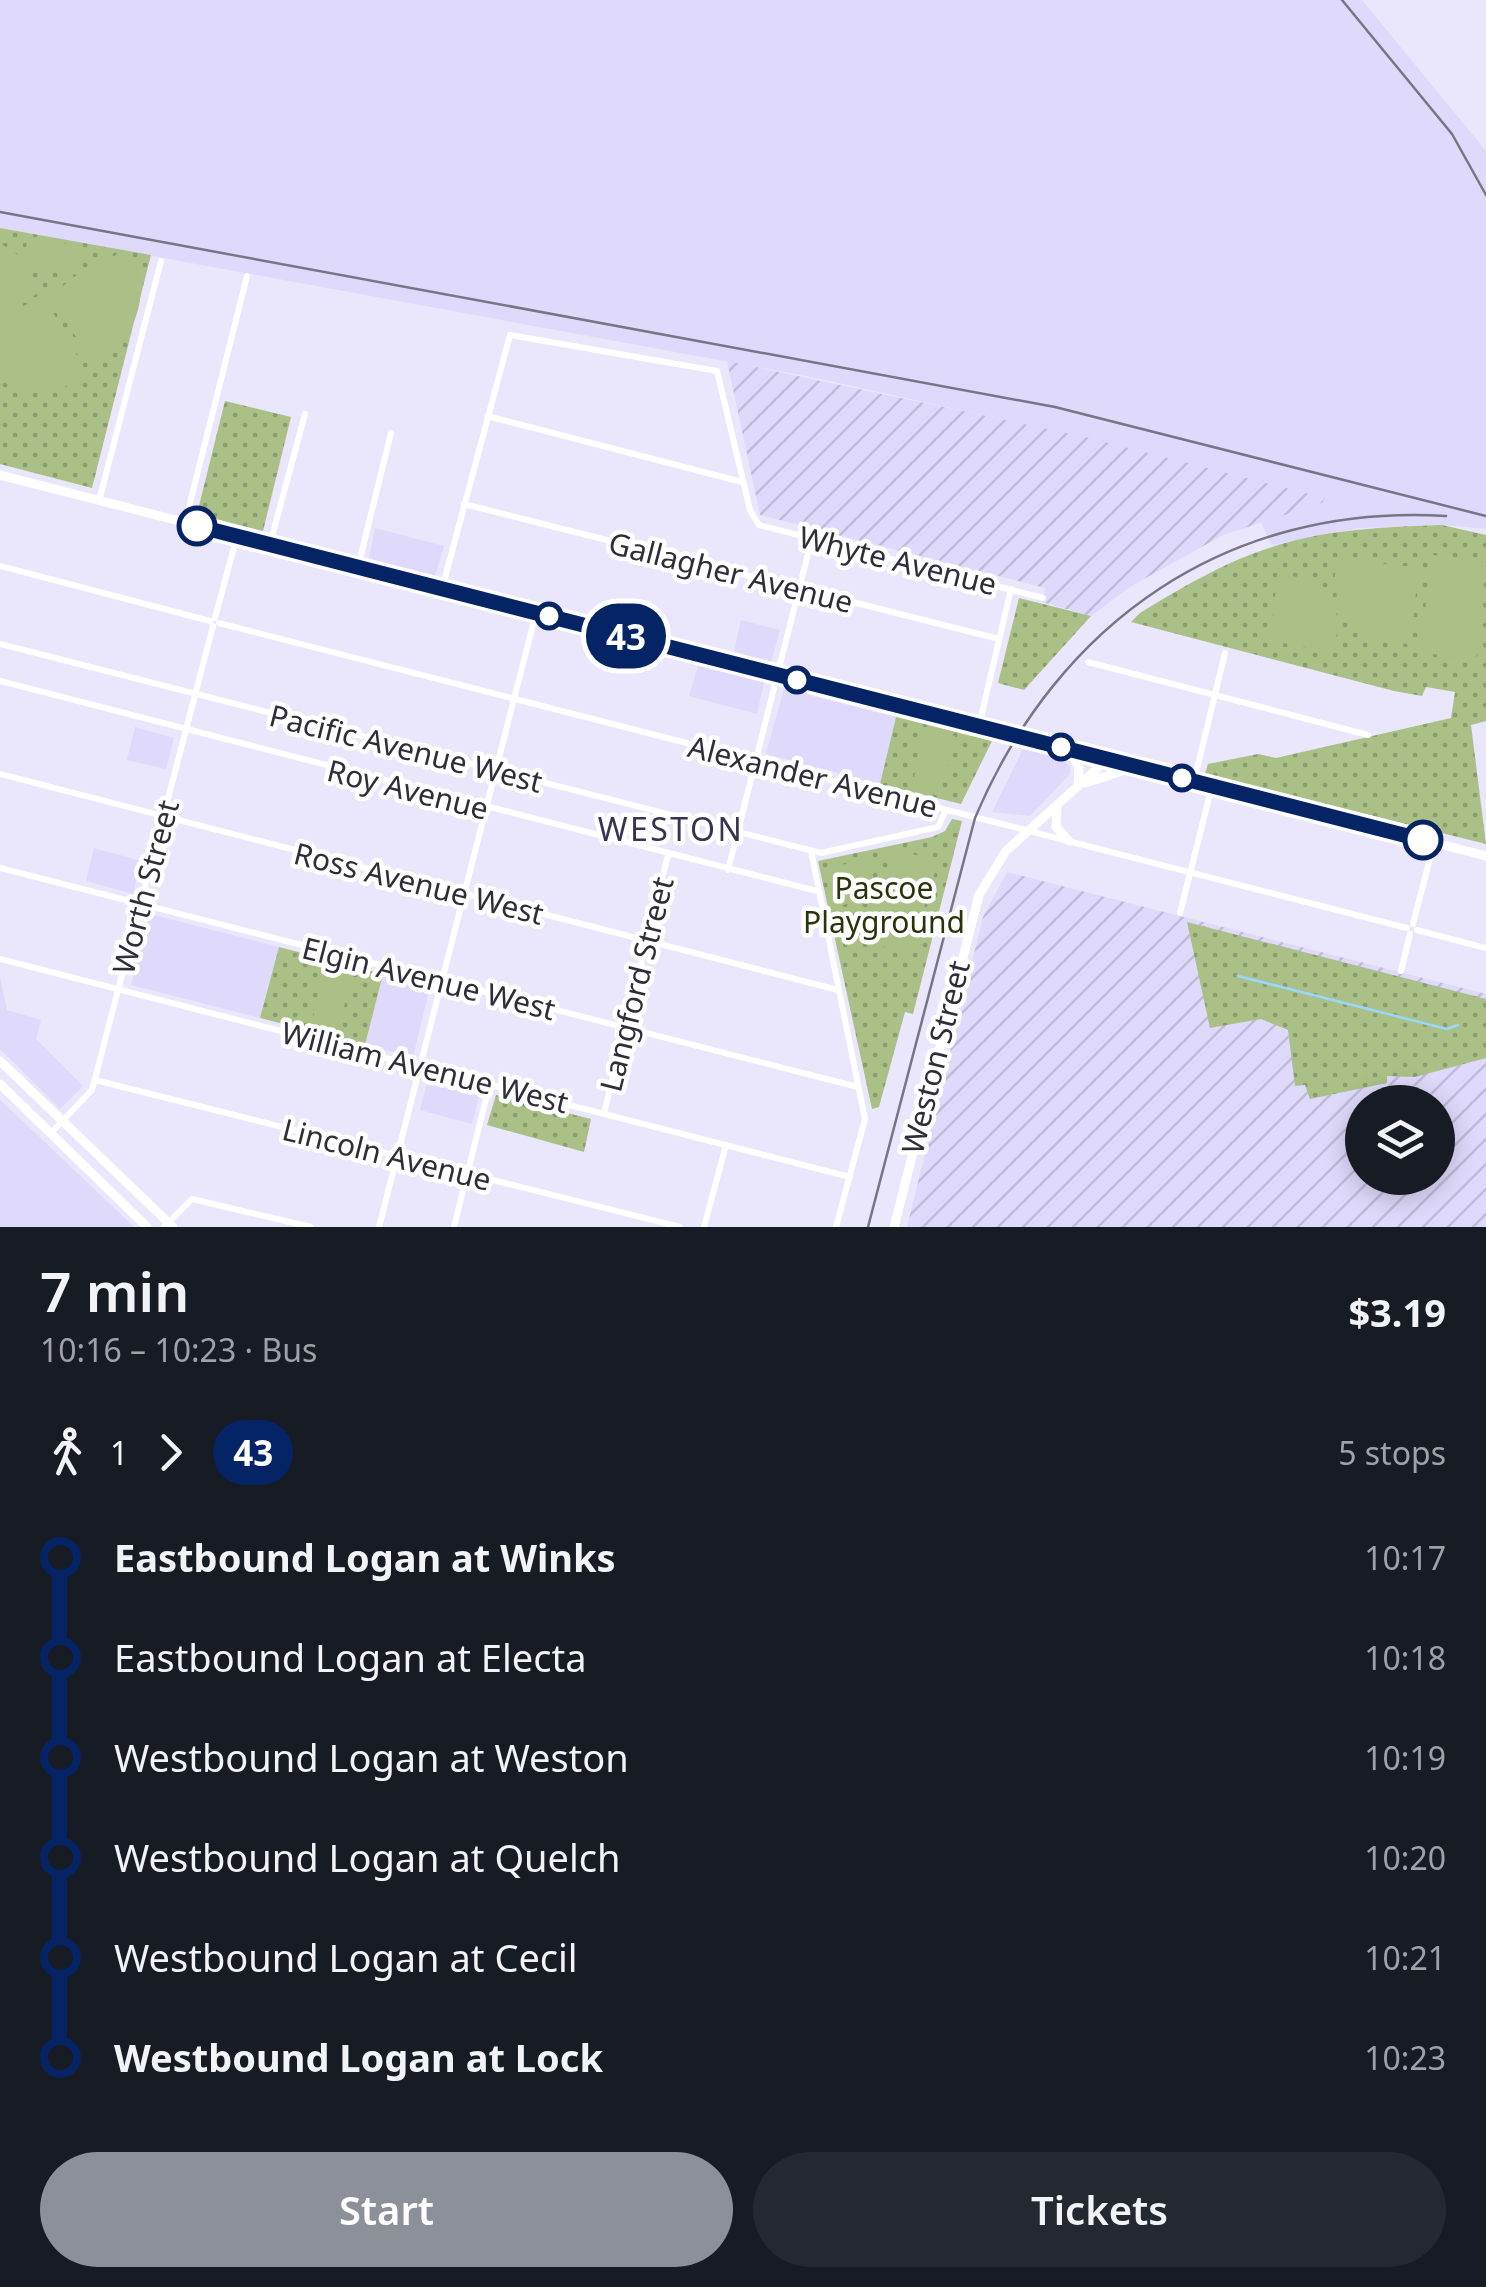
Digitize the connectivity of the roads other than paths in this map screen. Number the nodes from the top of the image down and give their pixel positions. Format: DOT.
graph roads {
  1 [pos="162,261"];
  2 [pos="247,276"];
  3 [pos="304,414"];
  4 [pos="487,416"];
  5 [pos="391,433"];
  6 [pos="0,475"];
  7 [pos="743,482"];
  8 [pos="100,501"];
  9 [pos="464,504"];
  10 [pos="185,522"];
  11 [pos="236,536"];
  12 [pos="812,538"];
  13 [pos="270,544"];
  14 [pos="0,566"];
  15 [pos="358,567"];
  16 [pos="442,588"];
  17 [pos="799,588"];
  18 [pos="1010,590"];
  19 [pos="1043,598"];
  20 [pos="536,613"];
  21 [pos="214,622"];
  22 [pos="999,639"];
  23 [pos="0,644"];
  24 [pos="1226,653"];
  25 [pos="1088,662"];
  26 [pos="778,675"];
  27 [pos="0,681"];
  28 [pos="1215,694"];
  29 [pos="196,695"];
  30 [pos="514,699"];
  31 [pos="979,726"];
  32 [pos="186,732"];
  33 [pos="1368,735"];
  34 [pos="1069,750"];
  35 [pos="1101,758"];
  36 [pos="756,761"];
  37 [pos="1137,767"];
  38 [pos="496,770"];
  39 [pos="0,774"];
  40 [pos="1194,781"];
  41 [pos="1078,786"];
  42 [pos="1212,786"];
  43 [pos="1057,805"];
  44 [pos="486,809"];
  45 [pos="946,810"];
  46 [pos="164,818"];
  47 [pos="1028,830"];
  48 [pos="738,832"];
  49 [pos="1069,842"];
  50 [pos="1434,842"];
  51 [pos="811,850"];
  52 [pos="668,856"];
  53 [pos="1486,856"];
  54 [pos="0,868"];
  55 [pos="728,870"];
  56 [pos="1191,871"];
  57 [pos="817,891"];
  58 [pos="465,894"];
  59 [pos="141,904"];
  60 [pos="1180,913"];
  61 [pos="1412,929"];
  62 [pos="647,941"];
  63 [pos="1486,948"];
  64 [pos="0,959"];
  65 [pos="1401,971"];
  66 [pos="442,983"];
  67 [pos="118,990"];
  68 [pos="838,990"];
  69 [pos="626,1028"];
  70 [pos="0,1062"];
  71 [pos="420,1066"];
  72 [pos="95,1080"];
  73 [pos="0,1084"];
  74 [pos="490,1084"];
  75 [pos="858,1087"];
  76 [pos="604,1114"];
  77 [pos="62,1122"];
  78 [pos="50,1133"];
  79 [pos="726,1145"];
  80 [pos="397,1156"];
  81 [pos="468,1174"];
  82 [pos="850,1177"];
  83 [pos="168,1226"];
  84 [pos="147,1227"];
  85 [pos="311,1227"];
  86 [pos="379,1227"];
  87 [pos="454,1227"];
  88 [pos="680,1227"];
  89 [pos="704,1227"];
  90 [pos="836,1227"];
  91 [pos="894,1227"];
  1 -- 8 [label="street"];
  2 -- 10 [label="street"];
  3 -- 13 [label="street"];
  4 -- 7 [label="street"];
  4 -- 7 [label="street"];
  4 -- 9 [label="street"];
  5 -- 15 [label="street"];
  6 -- 8 [label="main road"];
  7 -- 12 [label="street, Whyte Avenue"];
  8 -- 10 [label="main road"];
  9 -- 16 [label="street"];
  9 -- 17 [label="street, Gallagher Avenue"];
  10 -- 11 [label="main road"];
  11 -- 13 [label="main road"];
  11 -- 21 [label="street, Worth Street"];
  12 -- 17 [label="street"];
  12 -- 18 [label="street, Whyte Avenue"];
  13 -- 15 [label="main road"];
  14 -- 21 [label="street, Alexander Avenue"];
  15 -- 16 [label="main road"];
  16 -- 20 [label="main road"];
  17 -- 22 [label="street, Gallagher Avenue"];
  17 -- 26 [label="street"];
  18 -- 19 [label="street, Whyte Avenue"];
  18 -- 22 [label="street"];
  20 -- 26 [label="main road"];
  20 -- 30 [label="street"];
  21 -- 29 [label="street, Worth Street"];
  21 -- 30 [label="street, Alexander Avenue"];
  22 -- 31 [label="street"];
  23 -- 29 [label="street, Pacific Avenue West"];
  24 -- 28 [label="street"];
  25 -- 28 [label="street"];
  26 -- 31 [label="main road"];
  26 -- 36 [label="street"];
  27 -- 32 [label="street, Roy Avenue"];
  28 -- 33 [label="street"];
  28 -- 40 [label="street"];
  29 -- 32 [label="street, Worth Street"];
  29 -- 38 [label="street, Pacific Avenue West"];
  30 -- 36 [label="street, Alexander Avenue"];
  30 -- 38 [label="street"];
  31 -- 34 [label="main road"];
  32 -- 44 [label="street, Roy Avenue"];
  32 -- 46 [label="street, Worth Street"];
  34 -- 35 [label="main road"];
  34 -- 41 [label="main road"];
  35 -- 37 [label="main road"];
  35 -- 41 [label="main road, Weston Street"];
  36 -- 45 [label="street, Alexander Avenue"];
  36 -- 48 [label="street"];
  37 -- 40 [label="main road"];
  37 -- 41 [label="main road"];
  38 -- 44 [label="street"];
  38 -- 48 [label="street, Pacific Avenue West"];
  39 -- 46 [label="street, Ross Avenue West"];
  40 -- 42 [label="main road"];
  41 -- 43 [label="main road, Weston Street"];
  42 -- 50 [label="main road"];
  42 -- 56 [label="street"];
  43 -- 47 [label="main road, Weston Street"];
  43 -- 49 [label="main road"];
  44 -- 52 [label="street, Roy Avenue"];
  44 -- 58 [label="street"];
  45 -- 47 [label="street, Alexander Avenue"];
  45 -- 51 [label="street"];
  46 -- 58 [label="street, Ross Avenue West"];
  46 -- 59 [label="street, Worth Street"];
  47 -- 49 [label="street, Alexander Avenue"];
  47 -- 91 [label="main road, Weston Street"];
  48 -- 51 [label="street, Pacific Avenue West"];
  48 -- 55 [label="street"];
  49 -- 56 [label="street, Alexander Avenue"];
  50 -- 53 [label="main road"];
  50 -- 61 [label="street"];
  51 -- 57 [label="street"];
  52 -- 55 [label="street, Roy Avenue"];
  52 -- 62 [label="street, Langford Street"];
  54 -- 59 [label="street, Elgin Avenue West"];
  55 -- 57 [label="street, Roy Avenue"];
  56 -- 60 [label="street"];
  56 -- 61 [label="street, Alexander Avenue"];
  57 -- 68 [label="street"];
  58 -- 62 [label="street, Ross Avenue West"];
  58 -- 66 [label="street"];
  59 -- 66 [label="street, Elgin Avenue West"];
  59 -- 67 [label="street, Worth Street"];
  61 -- 63 [label="street, Alexander Avenue"];
  61 -- 65 [label="street"];
  62 -- 68 [label="street, Ross Avenue West"];
  62 -- 69 [label="street, Langford Street"];
  64 -- 67 [label="street, William Avenue West"];
  66 -- 69 [label="street, Elgin Avenue West"];
  66 -- 71 [label="street"];
  67 -- 71 [label="street, William Avenue West"];
  67 -- 72 [label="street, Worth Street"];
  68 -- 75 [label="street"];
  69 -- 75 [label="street, Elgin Avenue West"];
  69 -- 76 [label="street, Langford Street"];
  70 -- 77 [label="main road"];
  71 -- 74 [label="street, William Avenue West"];
  71 -- 80 [label="street"];
  72 -- 77 [label="street, Worth Street"];
  72 -- 80 [label="street, Lincoln Avenue"];
  73 -- 78 [label="main road"];
  74 -- 76 [label="street, William Avenue West"];
  74 -- 81 [label="street"];
  75 -- 82 [label="street"];
  76 -- 79 [label="street, William Avenue West"];
  77 -- 78 [label="street, Worth Street"];
  77 -- 83 [label="main road"];
  78 -- 84 [label="main road"];
  79 -- 82 [label="street, William Avenue West"];
  79 -- 89 [label="street"];
  80 -- 81 [label="street, Lincoln Avenue"];
  80 -- 86 [label="street"];
  81 -- 87 [label="street"];
  81 -- 88 [label="street, Lincoln Avenue"];
  82 -- 90 [label="street"];
  83 -- 85 [label="street"];
}
